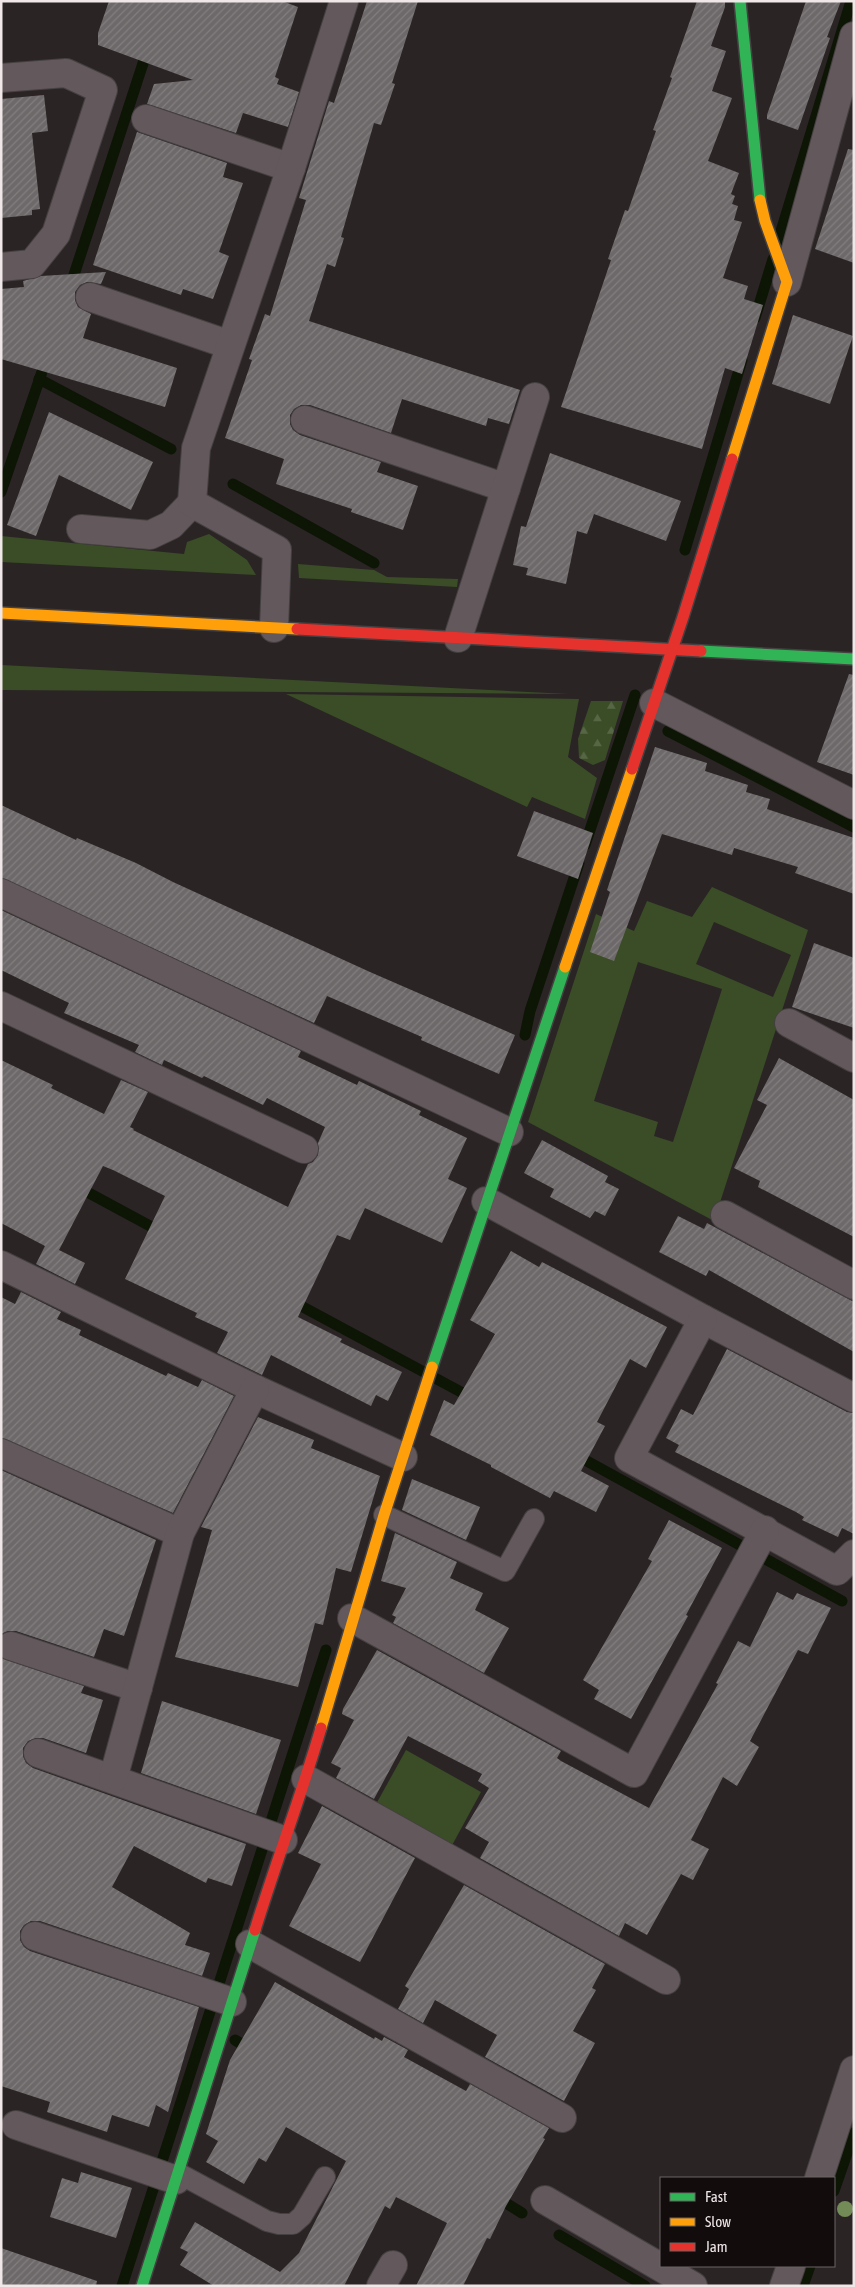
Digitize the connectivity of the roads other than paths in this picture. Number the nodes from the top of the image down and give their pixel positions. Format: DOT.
graph roads {
  1 [pos="344,1"];
  2 [pos="740,1"];
  3 [pos="854,36"];
  4 [pos="1,78"];
  5 [pos="146,120"];
  6 [pos="291,168"];
  7 [pos="1,267"];
  8 [pos="783,271"];
  9 [pos="90,297"];
  10 [pos="230,344"];
  11 [pos="535,398"];
  12 [pos="305,420"];
  13 [pos="506,488"];
  14 [pos="192,503"];
  15 [pos="82,529"];
  16 [pos="1,613"];
  17 [pos="274,628"];
  18 [pos="458,638"];
  19 [pos="673,649"];
  20 [pos="854,659"];
  21 [pos="654,703"];
  22 [pos="854,805"];
  23 [pos="1,893"];
  24 [pos="1,1006"];
  25 [pos="789,1023"];
  26 [pos="854,1058"];
  27 [pos="508,1132"];
  28 [pos="304,1149"];
  29 [pos="486,1201"];
  30 [pos="725,1215"];
  31 [pos="1,1265"];
  32 [pos="854,1285"];
  33 [pos="703,1319"];
  34 [pos="255,1389"];
  35 [pos="854,1398"];
  36 [pos="1,1453"];
  37 [pos="403,1456"];
  38 [pos="384,1515"];
  39 [pos="534,1519"];
  40 [pos="180,1534"];
  41 [pos="756,1547"];
  42 [pos="854,1554"];
  43 [pos="352,1618"];
  44 [pos="11,1646"];
  45 [pos="138,1688"];
  46 [pos="38,1753"];
  47 [pos="113,1779"];
  48 [pos="306,1779"];
  49 [pos="271,1835"];
  50 [pos="35,1936"];
  51 [pos="250,1944"];
  52 [pos="666,1980"];
  53 [pos="220,1998"];
  54 [pos="854,2070"];
  55 [pos="562,2118"];
  56 [pos="16,2125"];
  57 [pos="167,2175"];
  58 [pos="325,2177"];
  59 [pos="819,2177"];
  60 [pos="544,2200"];
  61 [pos="660,2267"];
  62 [pos="660,2267"];
  63 [pos="791,2267"];
  64 [pos="145,2284"];
  65 [pos="693,2286"];
  66 [pos="784,2286"];
  1 -- 6 [label="street"];
  2 -- 8 [label="street"];
  3 -- 8 [label="street"];
  4 -- 7 [label="street"];
  5 -- 6 [label="street"];
  6 -- 10 [label="street"];
  8 -- 19 [label="street"];
  9 -- 10 [label="street"];
  10 -- 14 [label="street"];
  11 -- 13 [label="street"];
  12 -- 13 [label="street"];
  13 -- 18 [label="street"];
  14 -- 15 [label="street"];
  14 -- 17 [label="street"];
  16 -- 17 [label="street"];
  17 -- 18 [label="street"];
  18 -- 19 [label="street"];
  19 -- 20 [label="street"];
  19 -- 21 [label="street"];
  21 -- 22 [label="street"];
  21 -- 27 [label="street"];
  23 -- 27 [label="street"];
  24 -- 28 [label="street"];
  25 -- 26 [label="street"];
  27 -- 29 [label="street"];
  29 -- 33 [label="street"];
  29 -- 37 [label="street"];
  30 -- 32 [label="street"];
  31 -- 34 [label="street"];
  33 -- 35 [label="street"];
  33 -- 41 [label="street"];
  34 -- 37 [label="street"];
  34 -- 40 [label="street"];
  36 -- 40 [label="street"];
  37 -- 38 [label="street"];
  38 -- 39 [label="lane"];
  38 -- 43 [label="street"];
  40 -- 45 [label="street"];
  41 -- 42 [label="street"];
  41 -- 43 [label="street"];
  43 -- 48 [label="street"];
  44 -- 45 [label="street"];
  45 -- 47 [label="street"];
  46 -- 47 [label="street"];
  47 -- 49 [label="street"];
  48 -- 49 [label="street"];
  48 -- 52 [label="street"];
  49 -- 51 [label="street"];
  50 -- 53 [label="street"];
  51 -- 53 [label="street"];
  51 -- 55 [label="street"];
  53 -- 57 [label="street"];
  54 -- 59 [label="street"];
  56 -- 57 [label="street"];
  57 -- 58 [label="lane"];
  57 -- 64 [label="street"];
  60 -- 61 [label="street"];
  62 -- 65 [label="street"];
  63 -- 66 [label="street"];
}
